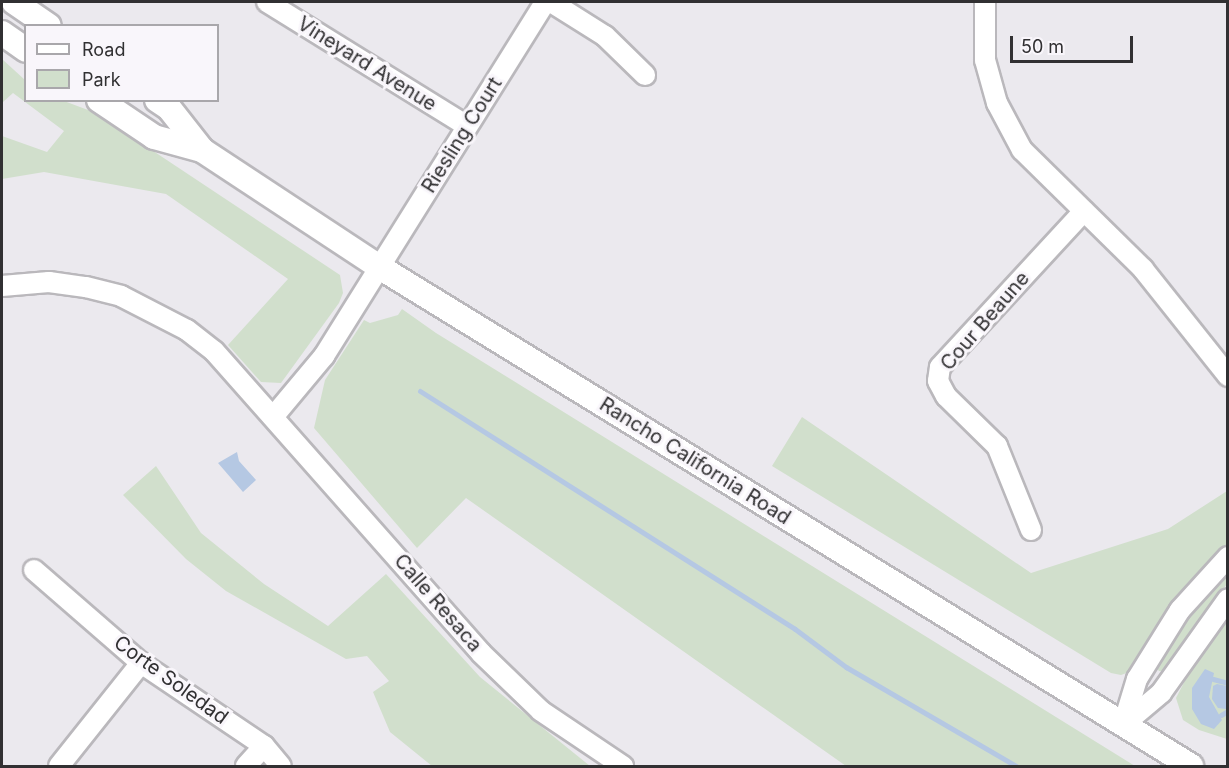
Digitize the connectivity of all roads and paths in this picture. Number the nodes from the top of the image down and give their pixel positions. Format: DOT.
graph roads {
  1 [pos="14,2"];
  2 [pos="545,2"];
  3 [pos="552,2"];
  4 [pos="985,2"];
  5 [pos="275,4"];
  6 [pos="2,9"];
  7 [pos="46,24"];
  8 [pos="24,25"];
  9 [pos="2,33"];
  10 [pos="24,49"];
  11 [pos="645,75"];
  12 [pos="102,102"];
  13 [pos="160,102"];
  14 [pos="467,126"];
  15 [pos="202,150"];
  16 [pos="1084,211"];
  17 [pos="381,268"];
  18 [pos="2,286"];
  19 [pos="1227,376"];
  20 [pos="273,417"];
  21 [pos="1031,530"];
  22 [pos="1227,557"];
  23 [pos="34,570"];
  24 [pos="1227,600"];
  25 [pos="141,663"];
  26 [pos="1123,725"];
  27 [pos="264,746"];
  28 [pos="59,766"];
  29 [pos="246,766"];
  30 [pos="281,766"];
  31 [pos="623,766"];
  32 [pos="1191,766"];
  1 -- 7 [label="main road"];
  2 -- 14 [label="street, Riesling Court"];
  3 -- 11 [label="street"];
  4 -- 16 [label="street"];
  5 -- 14 [label="street, Vineyard Avenue"];
  6 -- 8 [label="main road"];
  9 -- 10 [label="main road"];
  12 -- 15 [label="main road, Rancho California Road"];
  13 -- 15 [label="main road, Rancho California Road"];
  14 -- 17 [label="street, Riesling Court"];
  15 -- 17 [label="main road, Rancho California Road"];
  16 -- 19 [label="street"];
  16 -- 21 [label="street, Cour Beaune"];
  17 -- 20 [label="street, Riesling Court"];
  17 -- 26 [label="main road, Rancho California Road"];
  18 -- 20 [label="street, Calle Resaca"];
  20 -- 31 [label="street, Calle Resaca"];
  22 -- 26 [label="street"];
  23 -- 25 [label="street, Corte Soledad"];
  24 -- 26 [label="street"];
  25 -- 27 [label="street, Corte Soledad"];
  25 -- 28 [label="street"];
  26 -- 32 [label="main road, Rancho California Road"];
  27 -- 29 [label="street"];
  27 -- 30 [label="street, Corte Soledad"];
}
